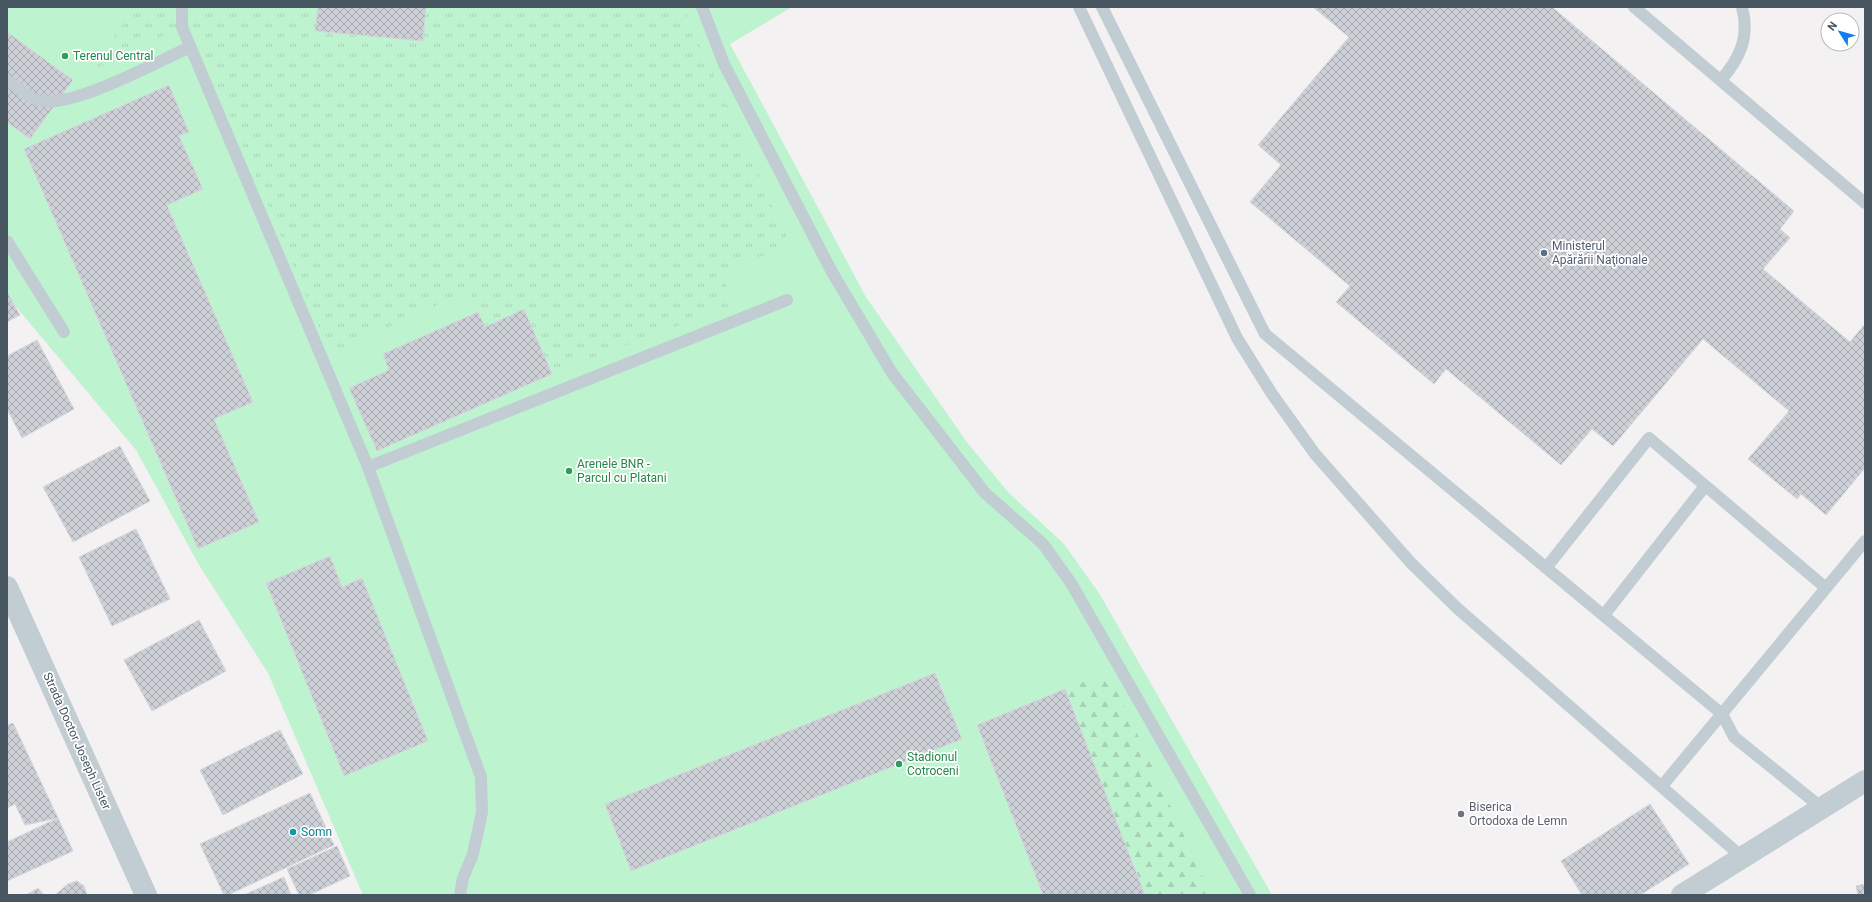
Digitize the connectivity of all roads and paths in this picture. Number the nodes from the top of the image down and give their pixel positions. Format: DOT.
graph roads {
  1 [pos="182,7"];
  2 [pos="702,7"];
  3 [pos="1079,7"];
  4 [pos="1102,7"];
  5 [pos="1634,7"];
  6 [pos="1742,7"];
  7 [pos="190,47"];
  8 [pos="7,80"];
  9 [pos="1721,80"];
  10 [pos="1865,203"];
  11 [pos="7,242"];
  12 [pos="788,300"];
  13 [pos="64,332"];
  14 [pos="368,467"];
  15 [pos="1705,486"];
  16 [pos="1865,541"];
  17 [pos="1546,568"];
  18 [pos="7,587"];
  19 [pos="1826,588"];
  20 [pos="1604,616"];
  21 [pos="1722,714"];
  22 [pos="1865,781"];
  23 [pos="1662,786"];
  24 [pos="1822,808"];
  25 [pos="1742,857"];
  26 [pos="146,895"];
  27 [pos="460,895"];
  28 [pos="1250,895"];
  29 [pos="1682,895"];
  1 -- 7 [label="lane"];
  2 -- 28 [label="lane"];
  3 -- 23 [label="lane"];
  4 -- 17 [label="lane"];
  5 -- 9 [label="lane"];
  6 -- 9 [label="lane"];
  7 -- 8 [label="lane"];
  7 -- 14 [label="lane"];
  9 -- 10 [label="lane"];
  11 -- 13 [label="lane"];
  12 -- 14 [label="lane"];
  14 -- 27 [label="lane"];
  15 -- 17 [label="lane"];
  15 -- 19 [label="lane"];
  15 -- 20 [label="lane"];
  16 -- 19 [label="lane"];
  17 -- 20 [label="lane"];
  18 -- 26 [label="street, Strada Doctor Joseph Lister"];
  19 -- 21 [label="lane"];
  20 -- 21 [label="lane"];
  21 -- 23 [label="lane"];
  21 -- 24 [label="lane"];
  22 -- 24 [label="street"];
  23 -- 25 [label="lane"];
  24 -- 25 [label="street"];
  25 -- 29 [label="street"];
}
